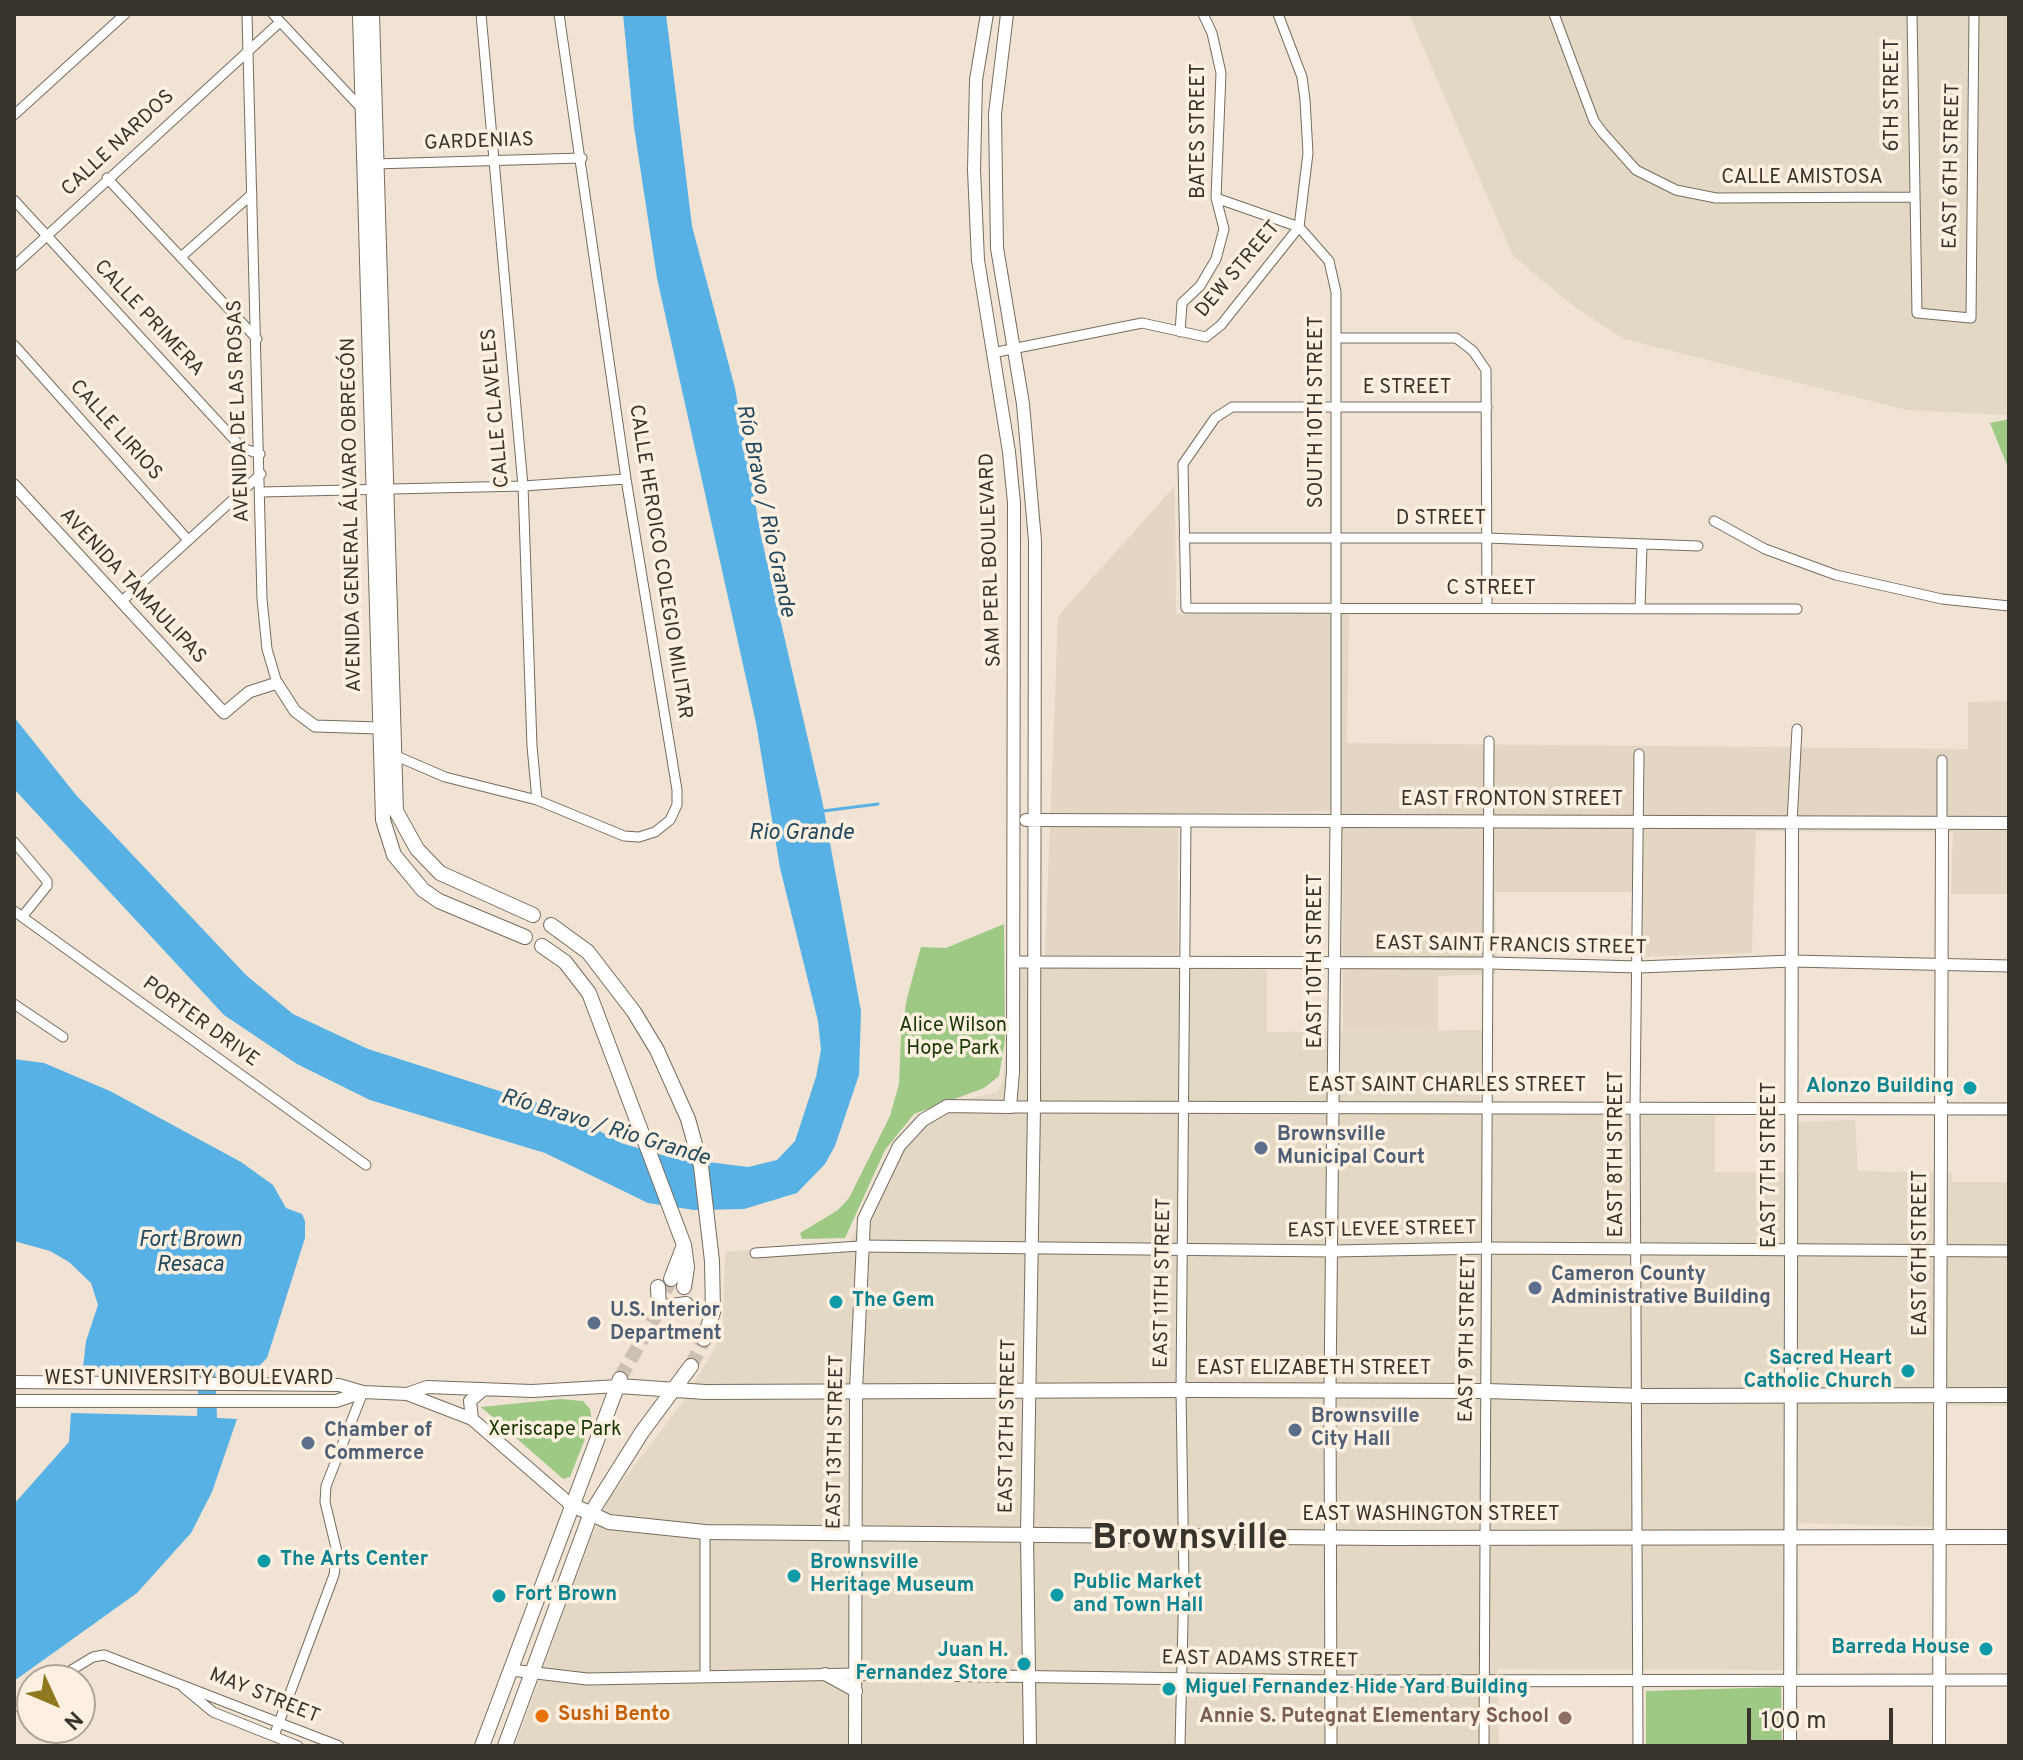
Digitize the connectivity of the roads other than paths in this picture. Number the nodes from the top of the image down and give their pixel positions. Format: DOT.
graph roads {
  1 [pos="125,14"];
  2 [pos="247,14"];
  3 [pos="360,14"];
  4 [pos="372,14"];
  5 [pos="481,14"];
  6 [pos="559,14"];
  7 [pos="987,14"];
  8 [pos="1007,14"];
  9 [pos="1203,14"];
  10 [pos="1278,14"];
  11 [pos="1554,14"];
  12 [pos="1912,14"];
  13 [pos="1974,14"];
  14 [pos="277,18"];
  15 [pos="248,49"];
  16 [pos="363,110"];
  17 [pos="14,115"];
  18 [pos="974,156"];
  19 [pos="582,158"];
  20 [pos="994,158"];
  21 [pos="492,159"];
  22 [pos="371,164"];
  23 [pos="107,178"];
  24 [pos="252,194"];
  25 [pos="1912,197"];
  26 [pos="1216,198"];
  27 [pos="14,200"];
  28 [pos="1299,227"];
  29 [pos="47,236"];
  30 [pos="181,257"];
  31 [pos="14,266"];
  32 [pos="1971,318"];
  33 [pos="1180,332"];
  34 [pos="1336,338"];
  35 [pos="257,339"];
  36 [pos="14,345"];
  37 [pos="1016,349"];
  38 [pos="992,353"];
  39 [pos="1487,407"];
  40 [pos="1336,408"];
  41 [pos="260,454"];
  42 [pos="261,474"];
  43 [pos="626,479"];
  44 [pos="14,485"];
  45 [pos="523,486"];
  46 [pos="380,490"];
  47 [pos="261,492"];
  48 [pos="1714,521"];
  49 [pos="1184,538"];
  50 [pos="1487,538"];
  51 [pos="1336,539"];
  52 [pos="188,540"];
  53 [pos="1642,544"];
  54 [pos="1698,546"];
  55 [pos="122,601"];
  56 [pos="2009,606"];
  57 [pos="1487,607"];
  58 [pos="1338,609"];
  59 [pos="1640,609"];
  60 [pos="1797,609"];
  61 [pos="383,643"];
  62 [pos="277,683"];
  63 [pos="378,728"];
  64 [pos="1797,729"];
  65 [pos="1489,741"];
  66 [pos="392,754"];
  67 [pos="1639,754"];
  68 [pos="1942,760"];
  69 [pos="537,800"];
  70 [pos="1336,819"];
  71 [pos="1015,820"];
  72 [pos="1035,820"];
  73 [pos="1186,820"];
  74 [pos="1489,822"];
  75 [pos="1640,822"];
  76 [pos="1792,823"];
  77 [pos="1942,823"];
  78 [pos="2009,823"];
  79 [pos="14,842"];
  80 [pos="18,914"];
  81 [pos="533,915"];
  82 [pos="551,925"];
  83 [pos="525,937"];
  84 [pos="542,946"];
  85 [pos="1792,961"];
  86 [pos="1013,962"];
  87 [pos="1034,963"];
  88 [pos="1333,963"];
  89 [pos="1491,963"];
  90 [pos="1185,964"];
  91 [pos="1943,965"];
  92 [pos="2009,966"];
  93 [pos="1639,967"];
  94 [pos="14,1004"];
  95 [pos="63,1037"];
  96 [pos="1184,1106"];
  97 [pos="1334,1106"];
  98 [pos="1010,1107"];
  99 [pos="1034,1107"];
  100 [pos="1486,1107"];
  101 [pos="1942,1107"];
  102 [pos="1635,1108"];
  103 [pos="1791,1108"];
  104 [pos="2009,1109"];
  105 [pos="899,1146"];
  106 [pos="366,1165"];
  107 [pos="860,1246"];
  108 [pos="1030,1247"];
  109 [pos="1183,1247"];
  110 [pos="1487,1248"];
  111 [pos="1636,1250"];
  112 [pos="1791,1250"];
  113 [pos="1334,1251"];
  114 [pos="2009,1251"];
  115 [pos="755,1253"];
  116 [pos="1942,1253"];
  117 [pos="675,1289"];
  118 [pos="704,1339"];
  119 [pos="691,1366"];
  120 [pos="14,1382"];
  121 [pos="620,1382"];
  122 [pos="484,1389"];
  123 [pos="676,1390"];
  124 [pos="856,1390"];
  125 [pos="1029,1390"];
  126 [pos="1181,1390"];
  127 [pos="1330,1390"];
  128 [pos="1486,1391"];
  129 [pos="363,1392"];
  130 [pos="407,1394"];
  131 [pos="2009,1395"];
  132 [pos="1636,1396"];
  133 [pos="1941,1396"];
  134 [pos="1791,1397"];
  135 [pos="14,1401"];
  136 [pos="472,1419"];
  137 [pos="570,1504"];
  138 [pos="591,1513"];
  139 [pos="705,1532"];
  140 [pos="1027,1534"];
  141 [pos="1183,1534"];
  142 [pos="856,1535"];
  143 [pos="1331,1536"];
  144 [pos="1635,1536"];
  145 [pos="1790,1537"];
  146 [pos="1940,1537"];
  147 [pos="2009,1537"];
  148 [pos="1486,1538"];
  149 [pos="81,1664"];
  150 [pos="511,1670"];
  151 [pos="533,1672"];
  152 [pos="825,1674"];
  153 [pos="857,1674"];
  154 [pos="705,1677"];
  155 [pos="1029,1677"];
  156 [pos="1181,1677"];
  157 [pos="1487,1679"];
  158 [pos="175,1680"];
  159 [pos="1790,1680"];
  160 [pos="1940,1680"];
  161 [pos="2009,1680"];
  162 [pos="1332,1681"];
  163 [pos="1637,1681"];
  164 [pos="856,1691"];
  165 [pos="279,1723"];
  166 [pos="274,1736"];
  167 [pos="298,1746"];
  168 [pos="339,1746"];
  169 [pos="482,1746"];
  170 [pos="505,1746"];
  171 [pos="855,1746"];
  172 [pos="1030,1746"];
  173 [pos="1180,1746"];
  174 [pos="1331,1746"];
  175 [pos="1484,1746"];
  176 [pos="1638,1746"];
  177 [pos="1790,1746"];
  178 [pos="1939,1746"];
  1 -- 17 [label="street"];
  2 -- 15 [label="street, AVENIDA DE LAS ROSAS"];
  3 -- 16 [label="main road, AVENIDA GENERAL ÁLVARO OBREGÓN"];
  4 -- 22 [label="main road, AVENIDA GENERAL ÁLVARO OBREGÓN"];
  5 -- 21 [label="street, CALLE CLAVELES"];
  6 -- 19 [label="street, CALLE HEROICO COLEGIO MILITAR"];
  7 -- 18 [label="main road, SAM PERL BOULEVARD"];
  8 -- 20 [label="main road, SAM PERL BOULEVARD"];
  9 -- 26 [label="street, BATES STREET"];
  10 -- 28 [label="street, DEW STREET"];
  11 -- 25 [label="street, CALLE AMISTOSA"];
  12 -- 25 [label="street, 6TH STREET"];
  13 -- 32 [label="street, EAST 6TH STREET"];
  14 -- 15 [label="street, CALLE NARDOS"];
  14 -- 16 [label="street"];
  15 -- 23 [label="street, CALLE NARDOS"];
  15 -- 24 [label="street, AVENIDA DE LAS ROSAS"];
  16 -- 22 [label="main road, AVENIDA GENERAL ÁLVARO OBREGÓN"];
  18 -- 20 [label="main road"];
  18 -- 38 [label="main road, SAM PERL BOULEVARD"];
  19 -- 21 [label="street, GARDENIAS"];
  19 -- 43 [label="street, CALLE HEROICO COLEGIO MILITAR"];
  20 -- 37 [label="main road, SAM PERL BOULEVARD"];
  21 -- 22 [label="street, GARDENIAS"];
  21 -- 45 [label="street, CALLE CLAVELES"];
  22 -- 46 [label="main road, AVENIDA GENERAL ÁLVARO OBREGÓN"];
  23 -- 29 [label="street, CALLE NARDOS"];
  23 -- 30 [label="street"];
  24 -- 30 [label="street"];
  24 -- 35 [label="street, AVENIDA DE LAS ROSAS"];
  25 -- 32 [label="street, 6TH STREET"];
  26 -- 28 [label="street"];
  26 -- 33 [label="street, BATES STREET"];
  27 -- 29 [label="street, CALLE PRIMERA"];
  28 -- 33 [label="street, DEW STREET"];
  28 -- 34 [label="street, SOUTH 10TH STREET"];
  29 -- 31 [label="street, CALLE NARDOS"];
  29 -- 41 [label="street, CALLE PRIMERA"];
  30 -- 35 [label="street"];
  33 -- 37 [label="street, DEW STREET"];
  34 -- 39 [label="street"];
  34 -- 40 [label="street, SOUTH 10TH STREET"];
  35 -- 41 [label="street, AVENIDA DE LAS ROSAS"];
  36 -- 52 [label="street, CALLE LIRIOS"];
  37 -- 38 [label="street, DEW STREET"];
  37 -- 72 [label="main road, SAM PERL BOULEVARD"];
  38 -- 71 [label="main road, SAM PERL BOULEVARD"];
  39 -- 40 [label="street, E STREET"];
  39 -- 50 [label="street"];
  40 -- 49 [label="street, E STREET"];
  40 -- 51 [label="street, SOUTH 10TH STREET"];
  41 -- 42 [label="street, AVENIDA DE LAS ROSAS"];
  42 -- 47 [label="street, AVENIDA DE LAS ROSAS"];
  42 -- 52 [label="street"];
  43 -- 45 [label="street"];
  43 -- 69 [label="street, CALLE HEROICO COLEGIO MILITAR"];
  44 -- 55 [label="street, AVENIDA TAMAULIPAS"];
  45 -- 46 [label="street"];
  45 -- 69 [label="street, CALLE CLAVELES"];
  46 -- 47 [label="street"];
  46 -- 61 [label="main road, AVENIDA GENERAL ÁLVARO OBREGÓN"];
  47 -- 62 [label="street, AVENIDA DE LAS ROSAS"];
  48 -- 56 [label="street"];
  49 -- 51 [label="street, D STREET"];
  49 -- 58 [label="street, C STREET"];
  50 -- 51 [label="street, D STREET"];
  50 -- 53 [label="street, D STREET"];
  50 -- 57 [label="street"];
  51 -- 58 [label="street, SOUTH 10TH STREET"];
  52 -- 55 [label="street"];
  53 -- 54 [label="street, D STREET"];
  53 -- 59 [label="street"];
  55 -- 62 [label="street, AVENIDA TAMAULIPAS"];
  57 -- 58 [label="street, C STREET"];
  57 -- 59 [label="street, C STREET"];
  58 -- 70 [label="street, EAST 10TH STREET"];
  59 -- 60 [label="street, C STREET"];
  61 -- 63 [label="main road, AVENIDA GENERAL ÁLVARO OBREGÓN"];
  61 -- 66 [label="main road, AVENIDA GENERAL ÁLVARO OBREGÓN"];
  62 -- 63 [label="street, AVENIDA DE LAS ROSAS"];
  63 -- 83 [label="main road, AVENIDA GENERAL ÁLVARO OBREGÓN"];
  64 -- 76 [label="street, EAST 7TH STREET"];
  65 -- 74 [label="street, EAST 9TH STREET"];
  66 -- 69 [label="street, CALLE HEROICO COLEGIO MILITAR"];
  66 -- 81 [label="main road, AVENIDA GENERAL ÁLVARO OBREGÓN"];
  67 -- 75 [label="street, EAST 8TH STREET"];
  68 -- 77 [label="street, EAST 6TH STREET"];
  70 -- 73 [label="main road, EAST FRONTON STREET"];
  70 -- 74 [label="main road, EAST FRONTON STREET"];
  70 -- 88 [label="street, EAST 10TH STREET"];
  71 -- 72 [label="main road, EAST FRONTON STREET"];
  71 -- 86 [label="main road, SAM PERL BOULEVARD"];
  72 -- 73 [label="main road, EAST FRONTON STREET"];
  72 -- 87 [label="main road, SAM PERL BOULEVARD"];
  73 -- 90 [label="street, EAST 11TH STREET"];
  74 -- 75 [label="main road, EAST FRONTON STREET"];
  74 -- 89 [label="street, EAST 9TH STREET"];
  75 -- 76 [label="main road, EAST FRONTON STREET"];
  75 -- 93 [label="street, EAST 8TH STREET"];
  76 -- 77 [label="main road, EAST FRONTON STREET"];
  76 -- 85 [label="main road, EAST 7TH STREET"];
  77 -- 78 [label="main road, EAST FRONTON STREET"];
  77 -- 91 [label="main road, EAST 6TH STREET"];
  79 -- 80 [label="street"];
  80 -- 106 [label="street, PORTER DRIVE"];
  82 -- 118 [label="main road"];
  84 -- 117 [label="main road"];
  85 -- 91 [label="street, EAST SAINT FRANCIS STREET"];
  85 -- 93 [label="street, EAST SAINT FRANCIS STREET"];
  85 -- 103 [label="main road, EAST 7TH STREET"];
  86 -- 87 [label="street, EAST SAINT FRANCIS STREET"];
  86 -- 98 [label="main road, SAM PERL BOULEVARD"];
  87 -- 90 [label="street, EAST SAINT FRANCIS STREET"];
  87 -- 99 [label="main road, SAM PERL BOULEVARD"];
  88 -- 89 [label="street, EAST SAINT FRANCIS STREET"];
  88 -- 90 [label="street, EAST SAINT FRANCIS STREET"];
  88 -- 97 [label="street, EAST 10TH STREET"];
  89 -- 93 [label="street, EAST SAINT FRANCIS STREET"];
  89 -- 100 [label="street, EAST 9TH STREET"];
  90 -- 96 [label="street, EAST 11TH STREET"];
  91 -- 92 [label="street, EAST SAINT FRANCIS STREET"];
  91 -- 101 [label="main road, EAST 6TH STREET"];
  93 -- 102 [label="street, EAST 8TH STREET"];
  94 -- 95 [label="street"];
  96 -- 97 [label="street, EAST SAINT CHARLES STREET"];
  96 -- 99 [label="street, EAST SAINT CHARLES STREET"];
  96 -- 109 [label="street, EAST 11TH STREET"];
  97 -- 100 [label="street, EAST SAINT CHARLES STREET"];
  97 -- 113 [label="street, EAST 10TH STREET"];
  98 -- 99 [label="street, EAST SAINT CHARLES STREET"];
  98 -- 105 [label="main road, EAST SAINT CHARLES STREET"];
  99 -- 108 [label="main road, EAST 12TH STREET"];
  100 -- 102 [label="street, EAST SAINT CHARLES STREET"];
  100 -- 110 [label="street, EAST 9TH STREET"];
  101 -- 103 [label="street, EAST SAINT CHARLES STREET"];
  101 -- 104 [label="street, EAST SAINT CHARLES STREET"];
  101 -- 116 [label="main road, EAST 6TH STREET"];
  102 -- 103 [label="street, EAST SAINT CHARLES STREET"];
  102 -- 111 [label="street, EAST 8TH STREET"];
  103 -- 112 [label="main road, EAST 7TH STREET"];
  105 -- 107 [label="main road, EAST 13TH STREET"];
  107 -- 108 [label="street, EAST LEVEE STREET"];
  107 -- 115 [label="street, EAST LEVEE STREET"];
  107 -- 124 [label="main road, EAST 13TH STREET"];
  108 -- 109 [label="street, EAST LEVEE STREET"];
  108 -- 125 [label="main road, EAST 12TH STREET"];
  109 -- 113 [label="street, EAST LEVEE STREET"];
  109 -- 126 [label="street, EAST 11TH STREET"];
  110 -- 111 [label="street, EAST LEVEE STREET"];
  110 -- 113 [label="street, EAST LEVEE STREET"];
  110 -- 128 [label="street, EAST 9TH STREET"];
  111 -- 112 [label="street, EAST LEVEE STREET"];
  111 -- 132 [label="street, EAST 8TH STREET"];
  112 -- 116 [label="street, EAST LEVEE STREET"];
  112 -- 134 [label="main road, EAST 7TH STREET"];
  113 -- 127 [label="street, EAST 10TH STREET"];
  114 -- 116 [label="street, EAST LEVEE STREET"];
  116 -- 133 [label="main road, EAST 6TH STREET"];
  117 -- 117 [label="main road"];
  119 -- 123 [label="main road"];
  120 -- 129 [label="main road, WEST UNIVERSITY BOULEVARD"];
  121 -- 122 [label="main road, WEST UNIVERSITY BOULEVARD"];
  121 -- 123 [label="main road, EAST ELIZABETH STREET"];
  121 -- 137 [label="main road"];
  122 -- 130 [label="main road, WEST UNIVERSITY BOULEVARD"];
  122 -- 136 [label="main road"];
  123 -- 124 [label="main road, EAST ELIZABETH STREET"];
  123 -- 138 [label="main road"];
  124 -- 125 [label="main road, EAST ELIZABETH STREET"];
  124 -- 142 [label="main road, EAST 13TH STREET"];
  125 -- 126 [label="main road, EAST ELIZABETH STREET"];
  125 -- 140 [label="main road, EAST 12TH STREET"];
  126 -- 127 [label="main road, EAST ELIZABETH STREET"];
  126 -- 141 [label="street, EAST 11TH STREET"];
  127 -- 128 [label="main road, EAST ELIZABETH STREET"];
  127 -- 143 [label="street, EAST 10TH STREET"];
  128 -- 132 [label="main road, EAST ELIZABETH STREET"];
  128 -- 148 [label="street, EAST 9TH STREET"];
  129 -- 130 [label="main road, WEST UNIVERSITY BOULEVARD"];
  129 -- 135 [label="main road, WEST UNIVERSITY BOULEVARD"];
  129 -- 165 [label="street"];
  130 -- 136 [label="main road, WEST UNIVERSITY BOULEVARD"];
  131 -- 133 [label="main road, EAST ELIZABETH STREET"];
  132 -- 134 [label="main road, EAST ELIZABETH STREET"];
  132 -- 144 [label="street, EAST 8TH STREET"];
  133 -- 134 [label="main road, EAST ELIZABETH STREET"];
  133 -- 146 [label="main road, EAST 6TH STREET"];
  134 -- 145 [label="main road, EAST 7TH STREET"];
  136 -- 137 [label="main road, WEST UNIVERSITY BOULEVARD"];
  137 -- 138 [label="main road, EAST WASHINGTON STREET"];
  137 -- 150 [label="main road"];
  138 -- 139 [label="main road, EAST WASHINGTON STREET"];
  138 -- 151 [label="main road"];
  139 -- 142 [label="main road, EAST WASHINGTON STREET"];
  139 -- 154 [label="street"];
  140 -- 141 [label="main road, EAST WASHINGTON STREET"];
  140 -- 142 [label="main road, EAST WASHINGTON STREET"];
  140 -- 155 [label="main road, EAST 12TH STREET"];
  141 -- 143 [label="main road, EAST WASHINGTON STREET"];
  141 -- 156 [label="street, EAST 11TH STREET"];
  142 -- 153 [label="main road, EAST 13TH STREET"];
  143 -- 148 [label="main road, EAST WASHINGTON STREET"];
  143 -- 162 [label="street, EAST 10TH STREET"];
  144 -- 145 [label="main road, EAST WASHINGTON STREET"];
  144 -- 148 [label="main road, EAST WASHINGTON STREET"];
  144 -- 163 [label="street, EAST 8TH STREET"];
  145 -- 146 [label="main road, EAST WASHINGTON STREET"];
  145 -- 159 [label="main road, EAST 7TH STREET"];
  146 -- 147 [label="main road, EAST WASHINGTON STREET"];
  146 -- 160 [label="main road, EAST 6TH STREET"];
  148 -- 157 [label="street, EAST 9TH STREET"];
  149 -- 158 [label="street, MAY STREET"];
  150 -- 151 [label="street, EAST ADAMS STREET"];
  150 -- 169 [label="main road"];
  151 -- 154 [label="street, EAST ADAMS STREET"];
  151 -- 170 [label="main road"];
  152 -- 153 [label="street, EAST ADAMS STREET"];
  152 -- 154 [label="street, EAST ADAMS STREET"];
  152 -- 164 [label="main road"];
  153 -- 155 [label="street, EAST ADAMS STREET"];
  153 -- 164 [label="main road, EAST 13TH STREET"];
  155 -- 156 [label="street, EAST ADAMS STREET"];
  155 -- 172 [label="main road, EAST 12TH STREET"];
  156 -- 162 [label="street, EAST ADAMS STREET"];
  156 -- 173 [label="street, EAST 11TH STREET"];
  157 -- 162 [label="street, EAST ADAMS STREET"];
  157 -- 163 [label="street, EAST ADAMS STREET"];
  157 -- 175 [label="street, EAST 9TH STREET"];
  158 -- 165 [label="street, MAY STREET"];
  158 -- 166 [label="street, MAY STREET"];
  159 -- 160 [label="street, EAST ADAMS STREET"];
  159 -- 163 [label="street, EAST ADAMS STREET"];
  159 -- 177 [label="main road, EAST 7TH STREET"];
  160 -- 161 [label="street, EAST ADAMS STREET"];
  160 -- 178 [label="main road, EAST 6TH STREET"];
  162 -- 174 [label="street, EAST 10TH STREET"];
  163 -- 176 [label="street, EAST 8TH STREET"];
  164 -- 171 [label="main road, EAST 13TH STREET"];
  165 -- 166 [label="street"];
  165 -- 168 [label="street, MAY STREET"];
  166 -- 167 [label="street, MAY STREET"];
}
